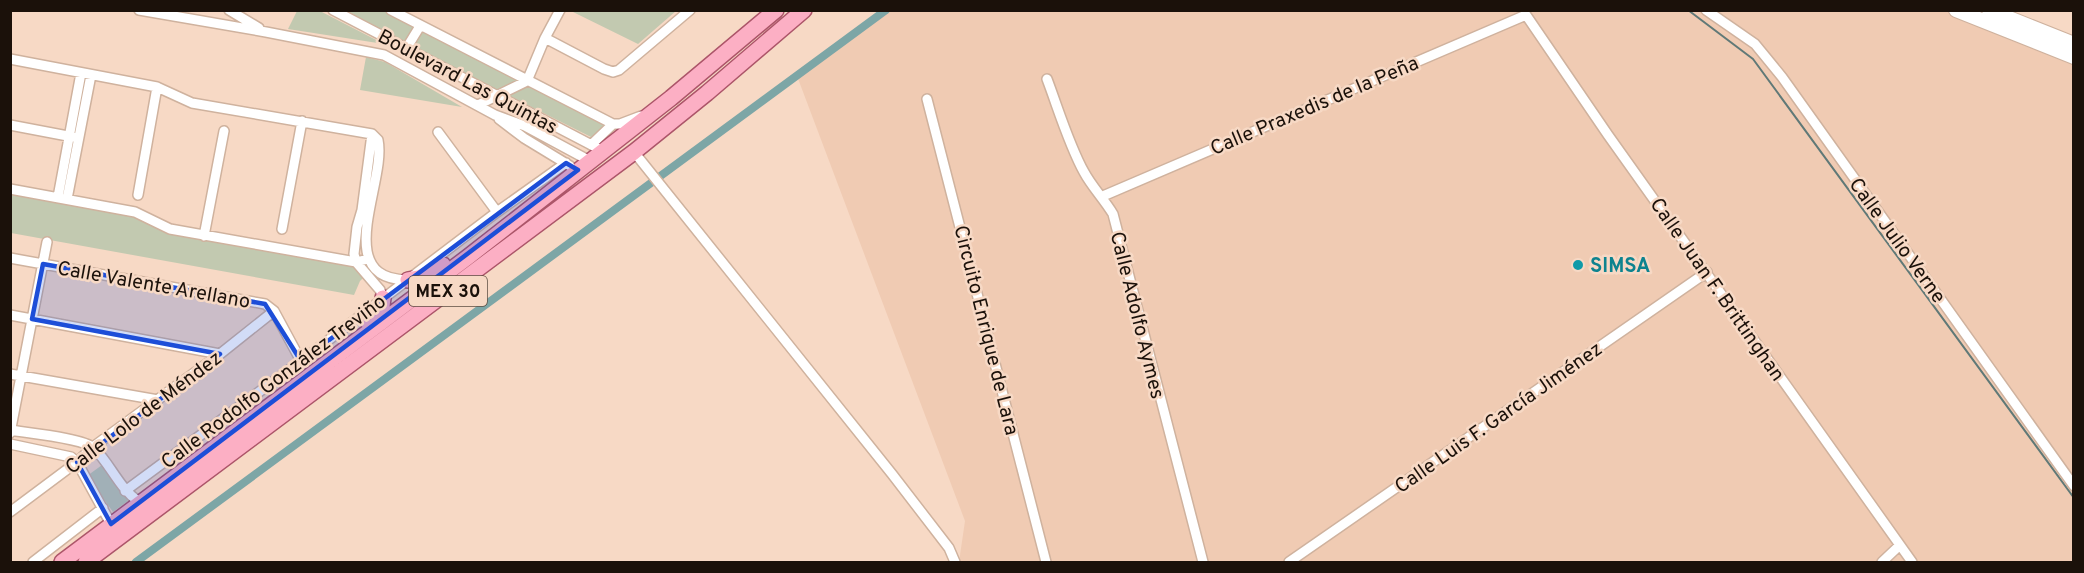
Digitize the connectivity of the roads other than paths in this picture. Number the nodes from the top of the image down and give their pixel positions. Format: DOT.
graph roads {
  1 [pos="140,10"];
  2 [pos="228,10"];
  3 [pos="333,10"];
  4 [pos="391,10"];
  5 [pos="560,10"];
  6 [pos="690,10"];
  7 [pos="776,10"];
  8 [pos="804,10"];
  9 [pos="1706,10"];
  10 [pos="1956,10"];
  11 [pos="1989,10"];
  12 [pos="1526,15"];
  13 [pos="420,26"];
  14 [pos="266,32"];
  15 [pos="545,38"];
  16 [pos="2073,44"];
  17 [pos="406,49"];
  18 [pos="2073,57"];
  19 [pos="10,60"];
  20 [pos="81,73"];
  21 [pos="91,75"];
  22 [pos="1047,79"];
  23 [pos="527,81"];
  24 [pos="157,87"];
  25 [pos="497,96"];
  26 [pos="927,99"];
  27 [pos="478,105"];
  28 [pos="655,111"];
  29 [pos="495,115"];
  30 [pos="302,121"];
  31 [pos="613,124"];
  32 [pos="10,125"];
  33 [pos="224,131"];
  34 [pos="438,132"];
  35 [pos="540,133"];
  36 [pos="372,134"];
  37 [pos="74,137"];
  38 [pos="557,143"];
  39 [pos="534,145"];
  40 [pos="597,148"];
  41 [pos="634,152"];
  42 [pos="551,155"];
  43 [pos="590,161"];
  44 [pos="572,167"];
  45 [pos="10,189"];
  46 [pos="138,195"];
  47 [pos="1103,196"];
  48 [pos="62,198"];
  49 [pos="497,212"];
  50 [pos="282,229"];
  51 [pos="204,236"];
  52 [pos="47,242"];
  53 [pos="468,257"];
  54 [pos="10,258"];
  55 [pos="368,259"];
  56 [pos="356,262"];
  57 [pos="43,264"];
  58 [pos="1707,272"];
  59 [pos="408,280"];
  60 [pos="383,298"];
  61 [pos="274,311"];
  62 [pos="10,315"];
  63 [pos="32,319"];
  64 [pos="360,336"];
  65 [pos="220,354"];
  66 [pos="301,362"];
  67 [pos="10,374"];
  68 [pos="21,375"];
  69 [pos="158,400"];
  70 [pos="11,431"];
  71 [pos="10,444"];
  72 [pos="93,447"];
  73 [pos="77,462"];
  74 [pos="2073,486"];
  75 [pos="125,491"];
  76 [pos="139,502"];
  77 [pos="104,508"];
  78 [pos="10,512"];
  79 [pos="111,524"];
  80 [pos="1900,545"];
  81 [pos="33,562"];
  82 [pos="62,562"];
  83 [pos="86,562"];
  84 [pos="955,562"];
  85 [pos="1046,562"];
  86 [pos="1203,562"];
  87 [pos="1289,562"];
  88 [pos="1882,562"];
  89 [pos="1912,562"];
  1 -- 14 [label="street"];
  2 -- 14 [label="street"];
  3 -- 17 [label="street, Boulevard Las Quintas"];
  4 -- 13 [label="street, Boulevard Las Quintas"];
  5 -- 15 [label="street"];
  6 -- 15 [label="street"];
  7 -- 28 [label="main road, MEX 30"];
  8 -- 41 [label="main road, MEX 30"];
  9 -- 74 [label="street, Calle Julio Verne"];
  10 -- 18 [label="main road"];
  11 -- 16 [label="main road"];
  12 -- 47 [label="street, Calle Praxedis de la Peña"];
  12 -- 58 [label="street, Calle Juan F. Brittinghan"];
  13 -- 17 [label="street"];
  13 -- 23 [label="street, Boulevard Las Quintas"];
  14 -- 27 [label="street"];
  15 -- 23 [label="street"];
  17 -- 25 [label="street, Boulevard Las Quintas"];
  19 -- 20 [label="street"];
  20 -- 21 [label="street"];
  20 -- 37 [label="street"];
  21 -- 24 [label="street"];
  21 -- 37 [label="street"];
  22 -- 47 [label="street, Calle Adolfo Aymes"];
  23 -- 25 [label="street"];
  23 -- 31 [label="street, Boulevard Las Quintas"];
  24 -- 30 [label="street"];
  24 -- 46 [label="street"];
  25 -- 27 [label="street"];
  25 -- 40 [label="street, Boulevard Las Quintas"];
  26 -- 85 [label="street, Circuito Enrique de Lara"];
  27 -- 29 [label="street"];
  28 -- 31 [label="street"];
  28 -- 40 [label="main road, MEX 30"];
  29 -- 35 [label="street"];
  29 -- 39 [label="street"];
  30 -- 36 [label="street"];
  30 -- 50 [label="street"];
  31 -- 40 [label="street"];
  32 -- 37 [label="street"];
  33 -- 51 [label="street"];
  34 -- 49 [label="street"];
  35 -- 38 [label="street"];
  35 -- 39 [label="street"];
  36 -- 55 [label="street"];
  36 -- 56 [label="street"];
  37 -- 48 [label="street"];
  38 -- 42 [label="street"];
  38 -- 43 [label="street"];
  39 -- 42 [label="street"];
  40 -- 43 [label="main road, MEX 30"];
  41 -- 83 [label="main road, MEX 30"];
  41 -- 84 [label="street"];
  42 -- 44 [label="street"];
  43 -- 44 [label="main road, MEX 30"];
  44 -- 49 [label="street, Calle Rodolfo González Treviño"];
  44 -- 53 [label="main road, MEX 30"];
  45 -- 48 [label="street"];
  47 -- 86 [label="street, Calle Adolfo Aymes"];
  48 -- 51 [label="street"];
  49 -- 59 [label="street, Calle Rodolfo González Treviño"];
  51 -- 56 [label="street"];
  52 -- 57 [label="street"];
  53 -- 59 [label="main road"];
  53 -- 64 [label="main road, MEX 30"];
  54 -- 57 [label="street, Calle Valente Arellano"];
  55 -- 56 [label="street"];
  55 -- 59 [label="street"];
  56 -- 60 [label="street"];
  57 -- 61 [label="street, Calle Valente Arellano"];
  57 -- 63 [label="street"];
  58 -- 80 [label="street, Calle Juan F. Brittinghan"];
  58 -- 87 [label="street, Calle Luis F. García Jiménez"];
  59 -- 60 [label="street, Calle Rodolfo González Treviño"];
  60 -- 64 [label="main road"];
  60 -- 66 [label="street, Calle Rodolfo González Treviño"];
  61 -- 65 [label="street, Calle Lolo de Méndez"];
  61 -- 66 [label="street, Calle Valente Arellano"];
  62 -- 63 [label="street"];
  63 -- 65 [label="street"];
  63 -- 68 [label="street"];
  64 -- 76 [label="main road, MEX 30"];
  65 -- 69 [label="street, Calle Lolo de Méndez"];
  66 -- 75 [label="street, Calle Rodolfo González Treviño"];
  67 -- 68 [label="street"];
  68 -- 69 [label="street"];
  68 -- 70 [label="street"];
  69 -- 72 [label="street, Calle Lolo de Méndez"];
  70 -- 72 [label="street"];
  71 -- 73 [label="street"];
  72 -- 73 [label="street, Calle Lolo de Méndez"];
  72 -- 75 [label="street"];
  73 -- 77 [label="street"];
  73 -- 78 [label="street, Calle Lolo de Méndez"];
  75 -- 76 [label="street"];
  76 -- 79 [label="main road, MEX 30"];
  77 -- 79 [label="street"];
  77 -- 81 [label="street"];
  79 -- 82 [label="main road, MEX 30"];
  80 -- 88 [label="street"];
  80 -- 89 [label="street, Calle Juan F. Brittinghan"];
}
